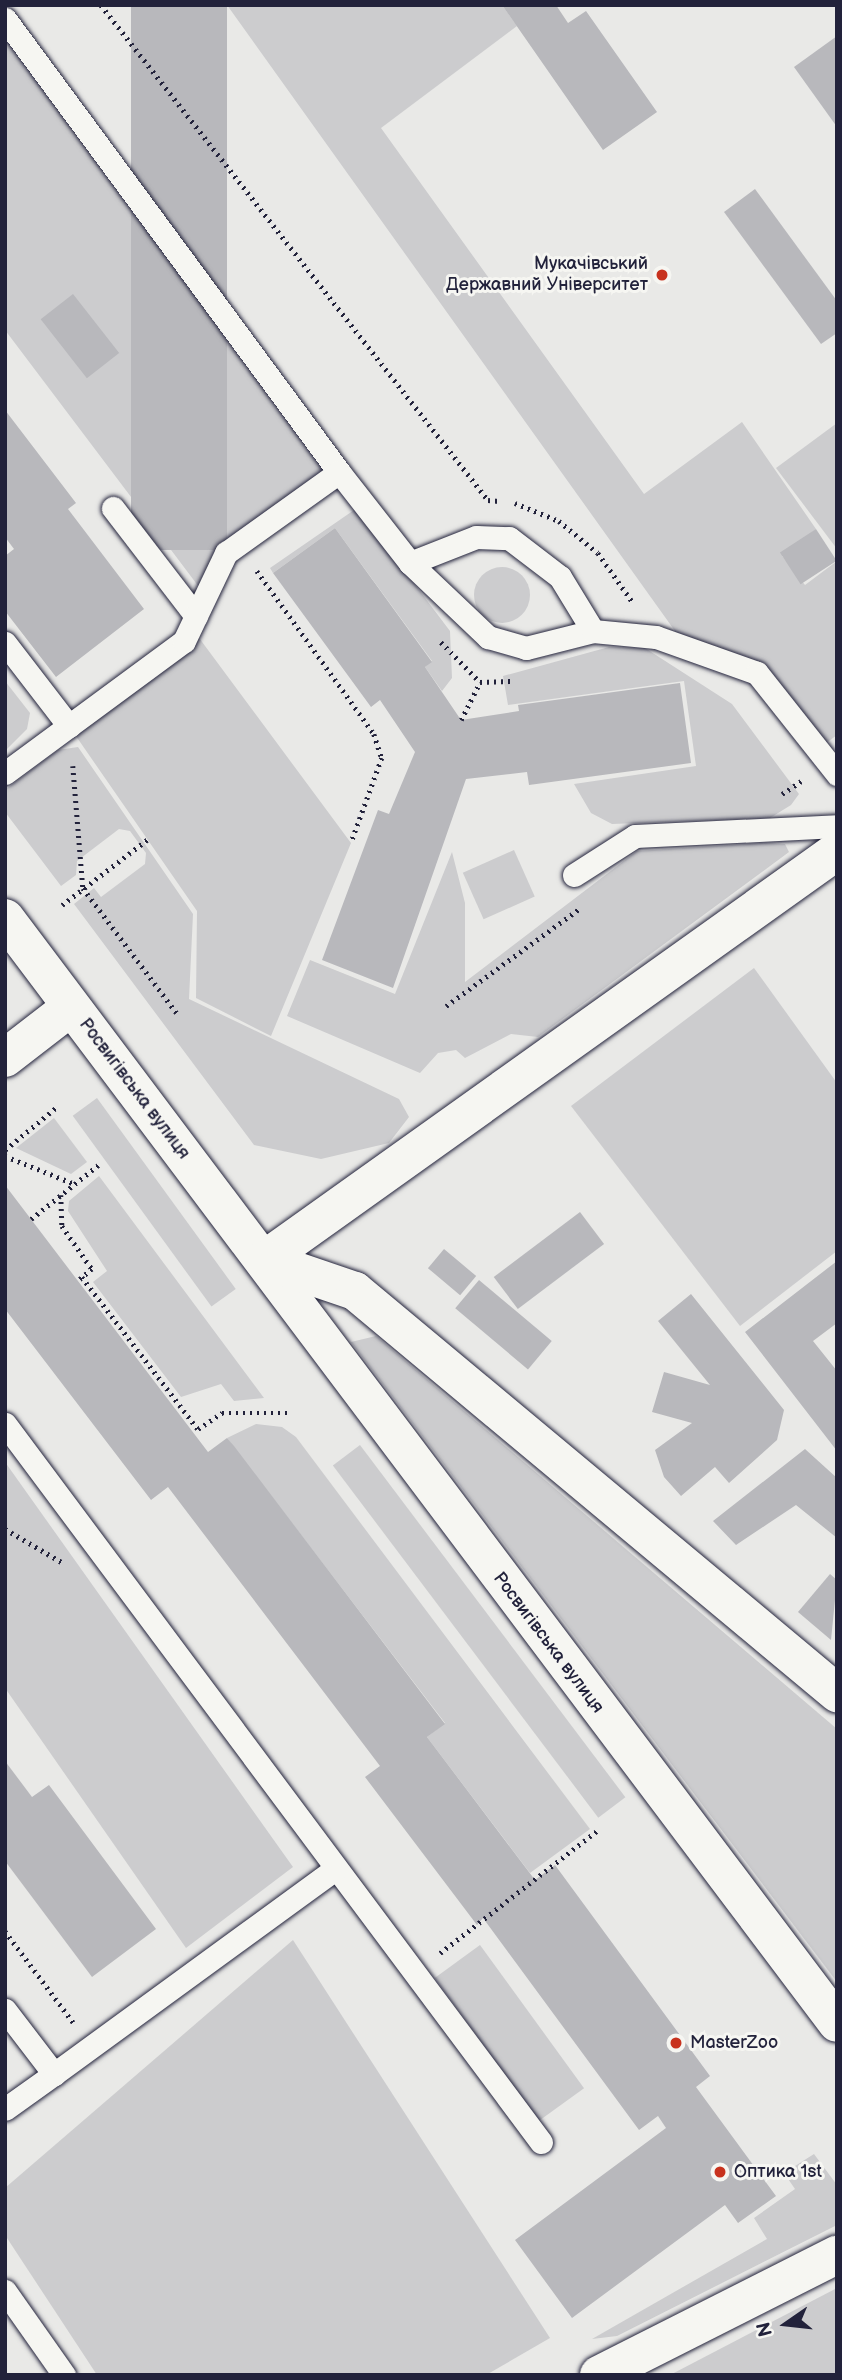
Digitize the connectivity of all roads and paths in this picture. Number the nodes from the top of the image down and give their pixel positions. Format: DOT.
graph roads {
  1 [pos="101,5"];
  2 [pos="5,19"];
  3 [pos="339,472"];
  4 [pos="113,508"];
  5 [pos="410,563"];
  6 [pos="267,564"];
  7 [pos="196,616"];
  8 [pos="593,631"];
  9 [pos="434,634"];
  10 [pos="628,634"];
  11 [pos="5,643"];
  12 [pos="522,678"];
  13 [pos="480,682"];
  14 [pos="461,720"];
  15 [pos="69,726"];
  16 [pos="5,773"];
  17 [pos="837,774"];
  18 [pos="837,826"];
  19 [pos="148,839"];
  20 [pos="351,843"];
  21 [pos="837,851"];
  22 [pos="574,875"];
  23 [pos="83,888"];
  24 [pos="62,905"];
  25 [pos="5,918"];
  26 [pos="71,1007"];
  27 [pos="177,1013"];
  28 [pos="5,1058"];
  29 [pos="58,1106"];
  30 [pos="5,1150"];
  31 [pos="5,1156"];
  32 [pos="101,1163"];
  33 [pos="75,1184"];
  34 [pos="61,1195"];
  35 [pos="31,1219"];
  36 [pos="264,1260"];
  37 [pos="288,1413"];
  38 [pos="5,1424"];
  39 [pos="835,1689"];
  40 [pos="599,1829"];
  41 [pos="336,1868"];
  42 [pos="5,1931"];
  43 [pos="415,1974"];
  44 [pos="5,2010"];
  45 [pos="837,2023"];
  46 [pos="92,2047"];
  47 [pos="54,2074"];
  48 [pos="5,2109"];
  49 [pos="541,2142"];
  50 [pos="837,2255"];
  51 [pos="5,2291"];
  52 [pos="64,2375"];
  53 [pos="599,2375"];
  1 -- 10 [label="path"];
  2 -- 3 [label="lane"];
  3 -- 5 [label="lane"];
  3 -- 7 [label="lane"];
  4 -- 7 [label="lane"];
  5 -- 8 [label="lane"];
  5 -- 8 [label="lane"];
  6 -- 20 [label="path"];
  7 -- 15 [label="lane"];
  8 -- 10 [label="lane"];
  9 -- 13 [label="path"];
  10 -- 17 [label="lane"];
  11 -- 15 [label="lane"];
  12 -- 13 [label="path"];
  13 -- 14 [label="path"];
  15 -- 16 [label="lane"];
  15 -- 23 [label="path"];
  18 -- 22 [label="lane"];
  19 -- 23 [label="path"];
  21 -- 36 [label="street"];
  23 -- 24 [label="path"];
  23 -- 27 [label="path"];
  25 -- 26 [label="street, Росвигівська вулиця"];
  26 -- 28 [label="street"];
  26 -- 36 [label="street, Росвигівська вулиця"];
  29 -- 30 [label="path"];
  31 -- 33 [label="path"];
  32 -- 33 [label="path"];
  33 -- 34 [label="path"];
  34 -- 35 [label="path"];
  34 -- 37 [label="path"];
  36 -- 39 [label="street"];
  36 -- 45 [label="street, Росвигівська вулиця"];
  38 -- 41 [label="lane"];
  40 -- 43 [label="path"];
  41 -- 43 [label="lane"];
  41 -- 46 [label="lane"];
  42 -- 46 [label="path"];
  43 -- 49 [label="lane"];
  44 -- 47 [label="lane"];
  46 -- 47 [label="lane"];
  47 -- 48 [label="lane"];
  50 -- 53 [label="street"];
  51 -- 52 [label="lane"];
}
